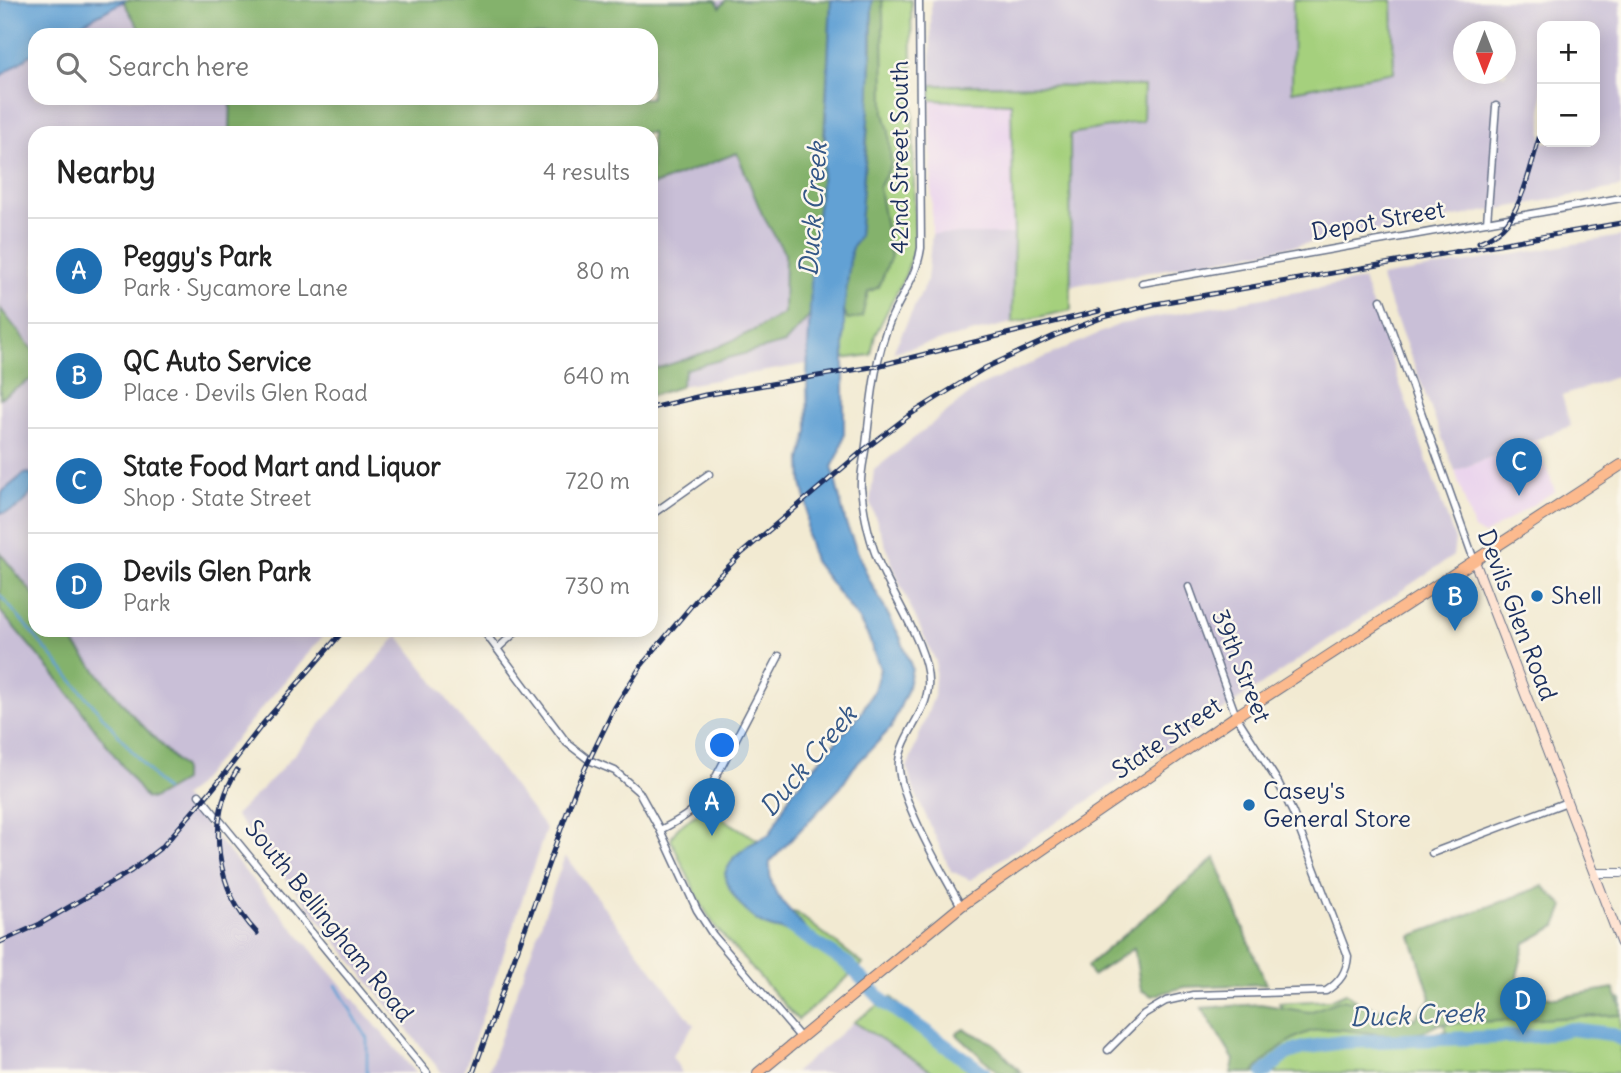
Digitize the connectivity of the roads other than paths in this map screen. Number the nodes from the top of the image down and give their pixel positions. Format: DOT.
graph roads {
  1 [pos="919,0"];
  2 [pos="1496,106"];
  3 [pos="1621,198"];
  4 [pos="1487,222"];
  5 [pos="1142,283"];
  6 [pos="1381,300"];
  7 [pos="1621,465"];
  8 [pos="709,474"];
  9 [pos="658,510"];
  10 [pos="1474,560"];
  11 [pos="1189,587"];
  12 [pos="488,637"];
  13 [pos="510,637"];
  14 [pos="497,649"];
  15 [pos="779,656"];
  16 [pos="1236,716"];
  17 [pos="199,795"];
  18 [pos="1567,802"];
  19 [pos="660,830"];
  20 [pos="1432,853"];
  21 [pos="1595,873"];
  22 [pos="1621,873"];
  23 [pos="961,906"];
  24 [pos="1621,943"];
  25 [pos="800,1037"];
  26 [pos="1108,1050"];
  27 [pos="427,1073"];
  28 [pos="758,1073"];
  1 -- 23 [label="street, 42nd Street South"];
  2 -- 4 [label="street"];
  3 -- 4 [label="street, Depot Street"];
  4 -- 5 [label="street, Depot Street"];
  6 -- 10 [label="street, Devils Glen Road"];
  7 -- 10 [label="main road, State Street"];
  8 -- 9 [label="street"];
  10 -- 16 [label="main road, State Street"];
  10 -- 18 [label="main road, Devils Glen Road"];
  11 -- 16 [label="street, 39th Street"];
  12 -- 14 [label="street"];
  13 -- 14 [label="street"];
  14 -- 19 [label="street"];
  15 -- 19 [label="street"];
  16 -- 23 [label="main road, State Street"];
  16 -- 26 [label="street, 39th Street"];
  17 -- 27 [label="street, South Bellingham Road"];
  18 -- 20 [label="street"];
  18 -- 21 [label="main road, Devils Glen Road"];
  19 -- 25 [label="street"];
  21 -- 22 [label="street"];
  21 -- 24 [label="main road, Devils Glen Road"];
  23 -- 25 [label="main road, State Street"];
  25 -- 28 [label="main road, State Street"];
}
